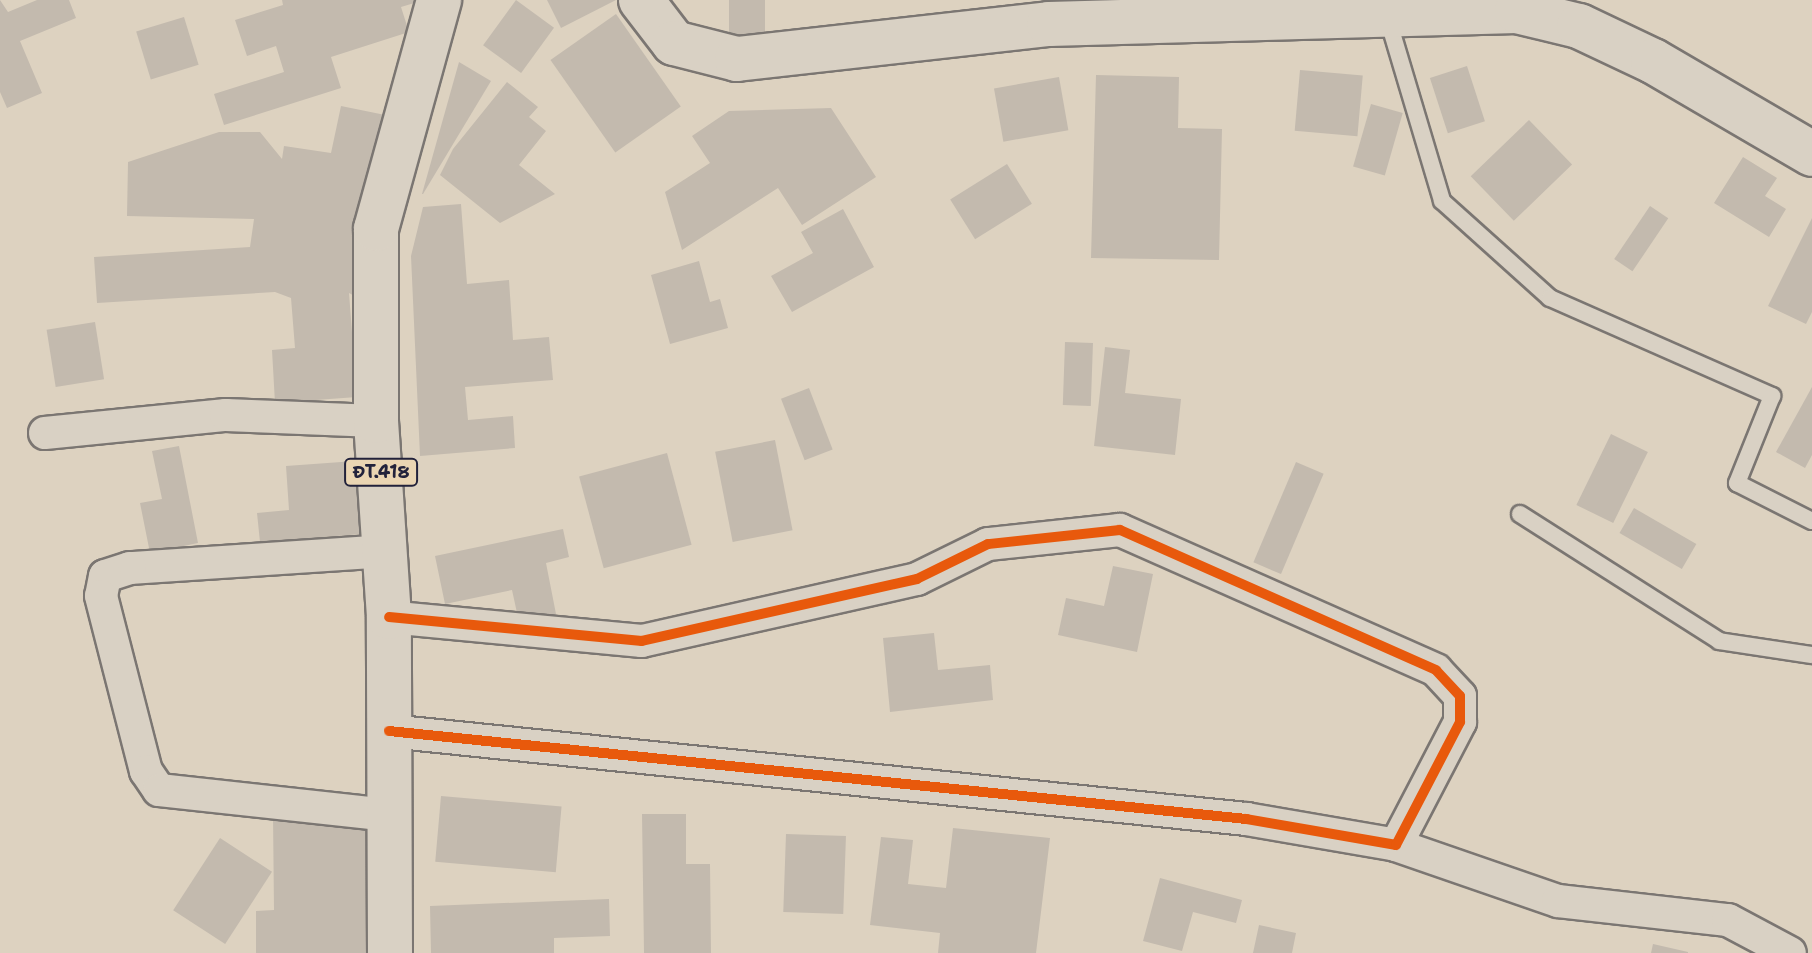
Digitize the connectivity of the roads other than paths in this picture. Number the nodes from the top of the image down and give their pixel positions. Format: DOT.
graph roads {
  1 [pos="439,0"];
  2 [pos="641,0"];
  3 [pos="1387,14"];
  4 [pos="1812,154"];
  5 [pos="376,421"];
  6 [pos="45,433"];
  7 [pos="1520,514"];
  8 [pos="1812,521"];
  9 [pos="387,551"];
  10 [pos="389,617"];
  11 [pos="1812,655"];
  12 [pos="389,731"];
  13 [pos="390,815"];
  14 [pos="1396,845"];
  15 [pos="390,953"];
  16 [pos="1790,953"];
  1 -- 5 [label="street, ĐT.418"];
  2 -- 3 [label="street"];
  3 -- 4 [label="street"];
  3 -- 8 [label="lane"];
  5 -- 6 [label="street"];
  5 -- 9 [label="street, ĐT.418"];
  7 -- 11 [label="lane"];
  9 -- 10 [label="street, ĐT.418"];
  9 -- 13 [label="street"];
  10 -- 12 [label="street, ĐT.418"];
  10 -- 14 [label="street"];
  12 -- 13 [label="street, ĐT.418"];
  12 -- 14 [label="street"];
  13 -- 15 [label="street, ĐT.418"];
  14 -- 16 [label="street"];
}
